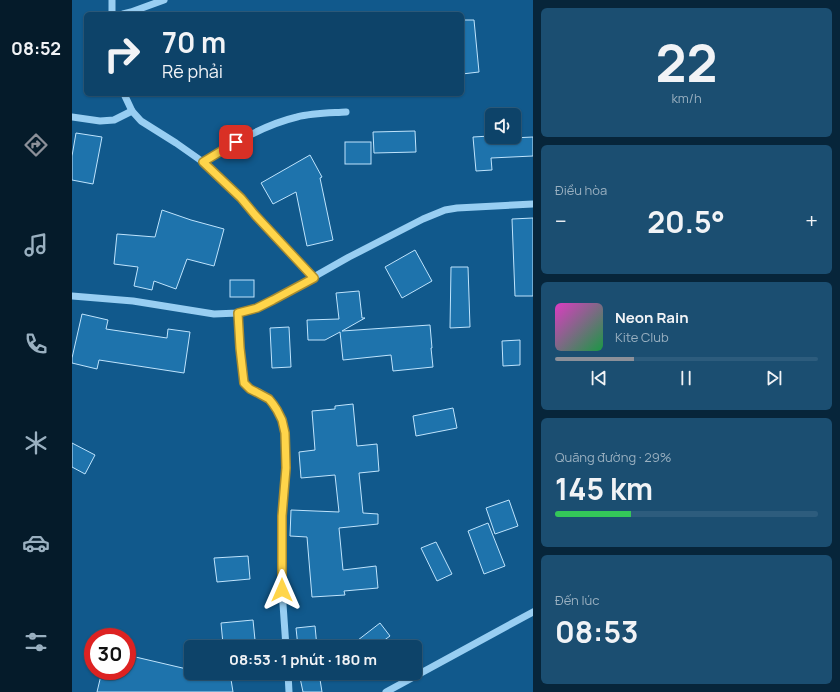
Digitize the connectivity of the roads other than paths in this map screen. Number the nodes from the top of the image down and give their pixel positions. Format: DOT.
graph roads {
  1 [pos="112,0"];
  2 [pos="164,0"];
  3 [pos="112,12"];
  4 [pos="130,12"];
  5 [pos="125,96"];
  6 [pos="132,111"];
  7 [pos="346,112"];
  8 [pos="72,117"];
  9 [pos="203,162"];
  10 [pos="533,204"];
  11 [pos="314,278"];
  12 [pos="72,296"];
  13 [pos="238,313"];
  14 [pos="533,612"];
  15 [pos="286,640"];
  16 [pos="288,680"];
  17 [pos="289,692"];
  18 [pos="386,692"];
  1 -- 3 [label="street"];
  2 -- 4 [label="street"];
  5 -- 6 [label="street"];
  6 -- 8 [label="street"];
  6 -- 9 [label="street"];
  7 -- 9 [label="street"];
  9 -- 11 [label="street"];
  10 -- 11 [label="street"];
  11 -- 13 [label="street"];
  12 -- 13 [label="street"];
  13 -- 15 [label="street"];
  14 -- 18 [label="street"];
  16 -- 17 [label="street"];
}
